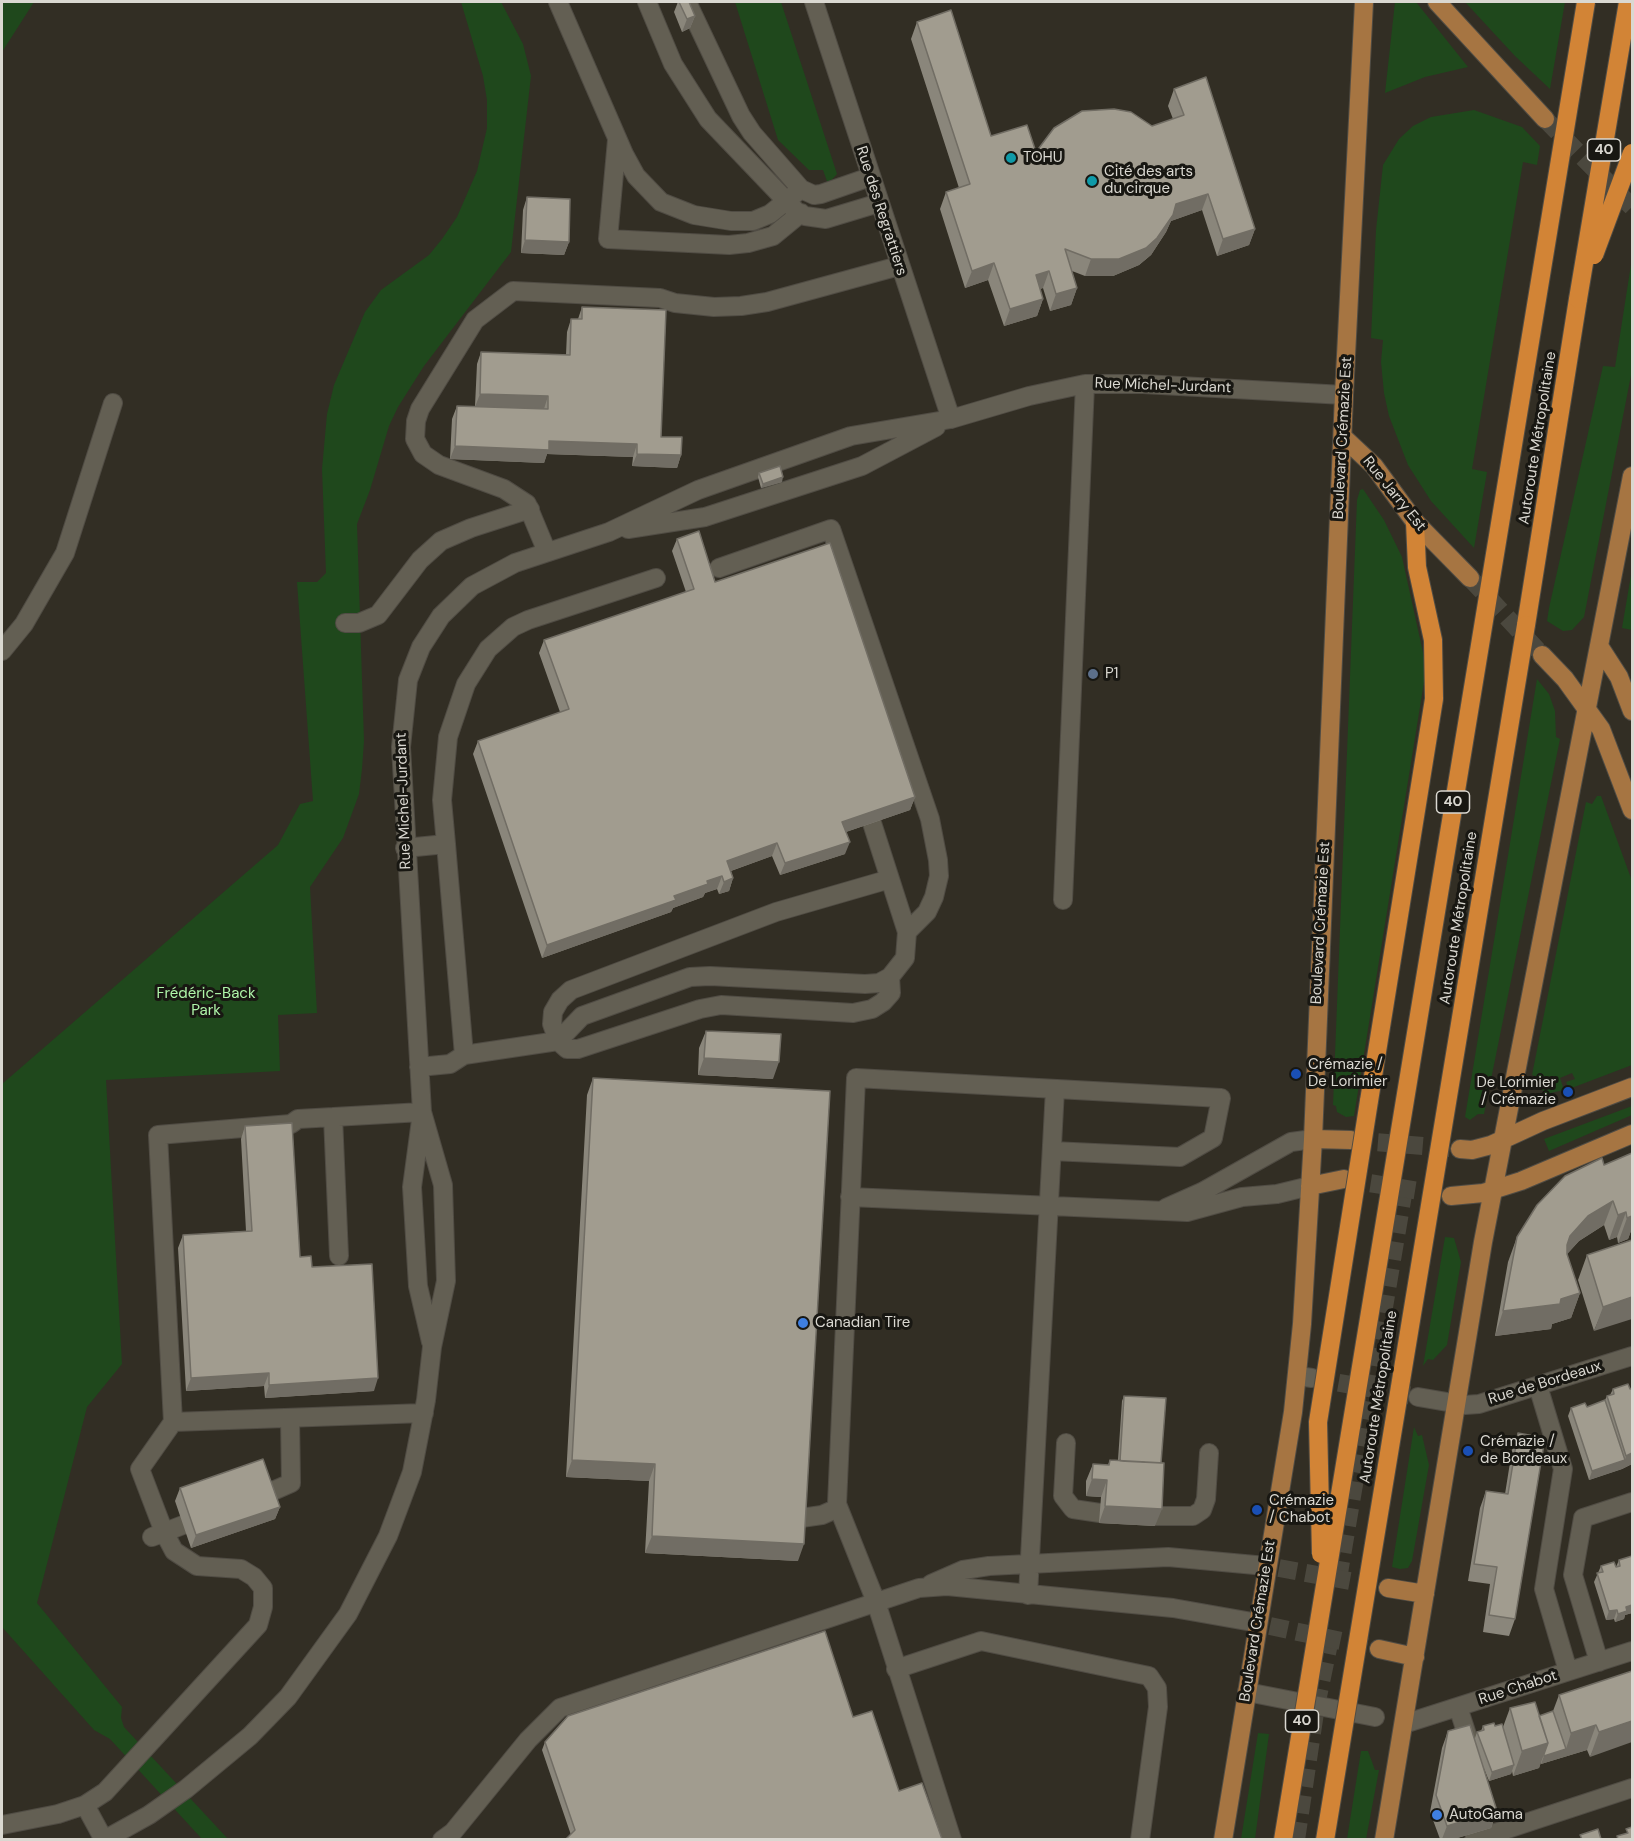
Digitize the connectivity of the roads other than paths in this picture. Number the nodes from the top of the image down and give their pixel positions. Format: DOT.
graph roads {
  1 [pos="558,2"];
  2 [pos="647,2"];
  3 [pos="687,2"];
  4 [pos="814,2"];
  5 [pos="1364,2"];
  6 [pos="1437,2"];
  7 [pos="1586,2"];
  8 [pos="1628,2"];
  9 [pos="1545,118"];
  10 [pos="617,140"];
  11 [pos="1632,153"];
  12 [pos="870,177"];
  13 [pos="801,189"];
  14 [pos="786,201"];
  15 [pos="879,203"];
  16 [pos="801,213"];
  17 [pos="899,266"];
  18 [pos="1578,299"];
  19 [pos="1085,384"];
  20 [pos="1344,395"];
  21 [pos="113,403"];
  22 [pos="951,419"];
  23 [pos="1343,437"];
  24 [pos="740,475"];
  25 [pos="1632,476"];
  26 [pos="746,503"];
  27 [pos="530,509"];
  28 [pos="1415,522"];
  29 [pos="609,532"];
  30 [pos="547,552"];
  31 [pos="719,568"];
  32 [pos="656,578"];
  33 [pos="1470,578"];
  34 [pos="345,623"];
  35 [pos="1599,646"];
  36 [pos="2,651"];
  37 [pos="1542,655"];
  38 [pos="1586,705"];
  39 [pos="1632,711"];
  40 [pos="1632,810"];
  41 [pos="872,823"];
  42 [pos="446,844"];
  43 [pos="405,848"];
  44 [pos="890,879"];
  45 [pos="1063,900"];
  46 [pos="907,932"];
  47 [pos="890,977"];
  48 [pos="558,1041"];
  49 [pos="464,1055"];
  50 [pos="419,1067"];
  51 [pos="1632,1086"];
  52 [pos="1055,1089"];
  53 [pos="422,1112"];
  54 [pos="333,1117"];
  55 [pos="1632,1134"];
  56 [pos="1313,1139"];
  57 [pos="1351,1140"];
  58 [pos="1503,1140"];
  59 [pos="1460,1149"];
  60 [pos="1052,1151"];
  61 [pos="1344,1179"];
  62 [pos="1310,1186"];
  63 [pos="1494,1190"];
  64 [pos="1452,1196"];
  65 [pos="850,1197"];
  66 [pos="1049,1207"];
  67 [pos="1150,1211"];
  68 [pos="339,1256"];
  69 [pos="432,1347"];
  70 [pos="1632,1356"];
  71 [pos="1538,1386"];
  72 [pos="1418,1397"];
  73 [pos="1456,1404"];
  74 [pos="424,1413"];
  75 [pos="290,1418"];
  76 [pos="173,1422"];
  77 [pos="1066,1443"];
  78 [pos="1209,1453"];
  79 [pos="266,1494"];
  80 [pos="1632,1502"];
  81 [pos="838,1508"];
  82 [pos="1100,1513"];
  83 [pos="1156,1516"];
  84 [pos="801,1518"];
  85 [pos="183,1525"];
  86 [pos="158,1535"];
  87 [pos="1030,1564"];
  88 [pos="1273,1567"];
  89 [pos="924,1587"];
  90 [pos="1388,1588"];
  91 [pos="1425,1594"];
  92 [pos="1028,1595"];
  93 [pos="876,1602"];
  94 [pos="1322,1603"];
  95 [pos="1264,1624"];
  96 [pos="1378,1649"];
  97 [pos="1632,1651"];
  98 [pos="1415,1657"];
  99 [pos="1599,1662"];
  100 [pos="896,1669"];
  101 [pos="1568,1671"];
  102 [pos="1247,1692"];
  103 [pos="1458,1707"];
  104 [pos="1375,1717"];
  105 [pos="1404,1724"];
  106 [pos="1478,1768"];
  107 [pos="1632,1788"];
  108 [pos="85,1805"];
  109 [pos="1491,1810"];
  110 [pos="2,1825"];
  111 [pos="1498,1832"];
  112 [pos="442,1839"];
  113 [pos="952,1839"];
  114 [pos="1140,1839"];
  115 [pos="1223,1839"];
  116 [pos="1283,1839"];
  117 [pos="1325,1839"];
  118 [pos="1384,1839"];
  119 [pos="1474,1839"];
  1 -- 10 [label="street"];
  2 -- 14 [label="street"];
  3 -- 13 [label="street"];
  4 -- 12 [label="street, Rue des Regrattiers"];
  5 -- 20 [label="main road, Boulevard Crémazie Est"];
  6 -- 9 [label="main road"];
  7 -- 94 [label="highway, Autoroute Métropolitaine / 40, bridge"];
  8 -- 18 [label="highway, Autoroute Métropolitaine / 40, bridge"];
  10 -- 14 [label="street"];
  10 -- 16 [label="street"];
  11 -- 18 [label="highway, bridge"];
  12 -- 13 [label="street"];
  12 -- 15 [label="street, Rue des Regrattiers"];
  13 -- 14 [label="street"];
  14 -- 16 [label="street"];
  15 -- 16 [label="street"];
  15 -- 17 [label="street, Rue des Regrattiers"];
  17 -- 22 [label="street, Rue des Regrattiers"];
  17 -- 27 [label="street"];
  18 -- 117 [label="highway, Autoroute Métropolitaine / 40, bridge"];
  19 -- 20 [label="street, Rue Michel-Jurdant"];
  19 -- 22 [label="street, Rue Michel-Jurdant"];
  19 -- 45 [label="street"];
  20 -- 23 [label="main road, Boulevard Crémazie Est"];
  21 -- 36 [label="street"];
  22 -- 24 [label="street, Rue Michel-Jurdant"];
  22 -- 26 [label="street, Rue Michel-Jurdant"];
  23 -- 28 [label="main road, Rue Jarry Est"];
  23 -- 56 [label="main road, Boulevard Crémazie Est"];
  24 -- 26 [label="street"];
  24 -- 29 [label="street, Rue Michel-Jurdant"];
  25 -- 35 [label="main road"];
  26 -- 29 [label="street, Rue Michel-Jurdant"];
  27 -- 30 [label="street"];
  27 -- 34 [label="street"];
  28 -- 33 [label="main road, Rue Jarry Est"];
  28 -- 94 [label="highway, bridge"];
  29 -- 30 [label="street, Rue Michel-Jurdant"];
  30 -- 43 [label="street, Rue Michel-Jurdant"];
  31 -- 46 [label="street"];
  32 -- 42 [label="street"];
  35 -- 38 [label="main road"];
  35 -- 39 [label="main road"];
  37 -- 38 [label="main road"];
  38 -- 40 [label="main road"];
  38 -- 58 [label="main road"];
  41 -- 44 [label="street"];
  42 -- 43 [label="street"];
  42 -- 49 [label="street"];
  43 -- 50 [label="street, Rue Michel-Jurdant"];
  44 -- 46 [label="street"];
  44 -- 48 [label="street"];
  46 -- 47 [label="street"];
  47 -- 48 [label="street"];
  47 -- 48 [label="street"];
  48 -- 49 [label="street"];
  49 -- 50 [label="street"];
  50 -- 53 [label="street, Rue Michel-Jurdant"];
  51 -- 58 [label="main road"];
  52 -- 60 [label="street"];
  52 -- 60 [label="street"];
  52 -- 65 [label="street"];
  53 -- 54 [label="street"];
  53 -- 69 [label="street"];
  53 -- 69 [label="street"];
  54 -- 68 [label="street"];
  54 -- 76 [label="street"];
  55 -- 63 [label="main road"];
  56 -- 57 [label="main road"];
  56 -- 62 [label="main road, Boulevard Crémazie Est"];
  56 -- 67 [label="street"];
  58 -- 59 [label="main road"];
  58 -- 63 [label="main road"];
  60 -- 66 [label="street"];
  61 -- 62 [label="main road"];
  62 -- 67 [label="street"];
  62 -- 88 [label="main road, Boulevard Crémazie Est"];
  63 -- 64 [label="main road"];
  63 -- 73 [label="main road"];
  65 -- 66 [label="street"];
  65 -- 81 [label="street"];
  66 -- 67 [label="street"];
  66 -- 87 [label="street"];
  69 -- 74 [label="street"];
  70 -- 71 [label="street, Rue de Bordeaux"];
  71 -- 73 [label="street, Rue de Bordeaux"];
  71 -- 101 [label="street"];
  72 -- 73 [label="street, Rue de Bordeaux"];
  73 -- 91 [label="main road"];
  74 -- 75 [label="street"];
  74 -- 108 [label="street"];
  75 -- 76 [label="street"];
  75 -- 79 [label="street"];
  76 -- 86 [label="street"];
  77 -- 82 [label="street"];
  78 -- 83 [label="street"];
  80 -- 99 [label="street"];
  81 -- 84 [label="street"];
  81 -- 93 [label="street"];
  85 -- 86 [label="street"];
  86 -- 108 [label="street"];
  87 -- 88 [label="street"];
  87 -- 89 [label="street"];
  87 -- 92 [label="street"];
  88 -- 95 [label="main road, Boulevard Crémazie Est"];
  89 -- 92 [label="street"];
  89 -- 93 [label="street"];
  90 -- 91 [label="main road"];
  91 -- 98 [label="main road"];
  92 -- 95 [label="street"];
  93 -- 100 [label="street"];
  93 -- 112 [label="street"];
  94 -- 116 [label="highway, Autoroute Métropolitaine / 40, bridge"];
  95 -- 102 [label="main road, Boulevard Crémazie Est"];
  96 -- 98 [label="main road"];
  97 -- 99 [label="street, Rue Chabot"];
  98 -- 105 [label="main road"];
  99 -- 101 [label="street, Rue Chabot"];
  100 -- 113 [label="street"];
  100 -- 114 [label="street"];
  101 -- 103 [label="street, Rue Chabot"];
  102 -- 104 [label="street"];
  102 -- 115 [label="main road, Boulevard Crémazie Est"];
  103 -- 105 [label="street, Rue Chabot"];
  103 -- 106 [label="street"];
  105 -- 118 [label="main road"];
  107 -- 111 [label="street"];
  108 -- 110 [label="street"];
  109 -- 111 [label="street"];
  111 -- 119 [label="street"];
}
